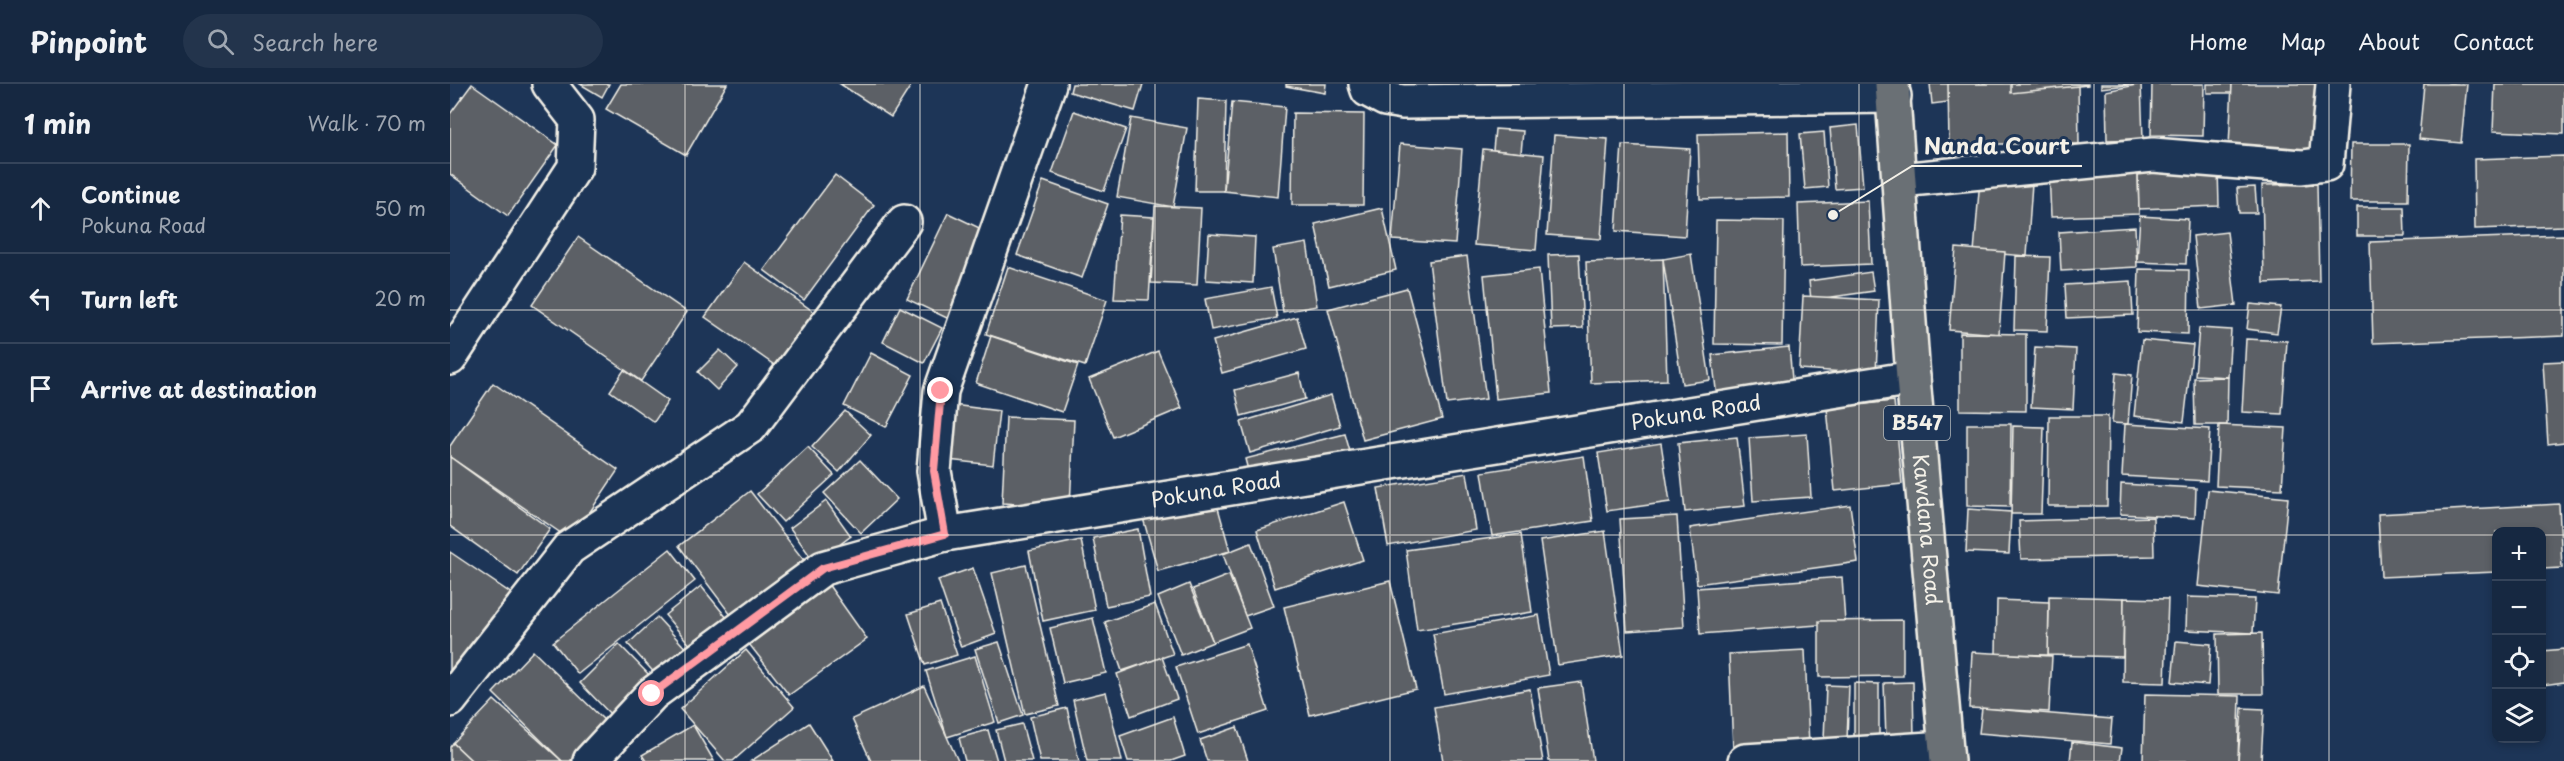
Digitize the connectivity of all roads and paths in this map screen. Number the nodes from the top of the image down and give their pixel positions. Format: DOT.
graph roads {
  1 [pos="549,84"];
  2 [pos="1049,84"];
  3 [pos="1366,84"];
  4 [pos="2333,84"];
  5 [pos="1893,90"];
  6 [pos="1900,180"];
  7 [pos="904,222"];
  8 [pos="450,358"];
  9 [pos="1913,378"];
  10 [pos="945,534"];
  11 [pos="450,700"];
  12 [pos="1946,755"];
  13 [pos="590,761"];
  14 [pos="1745,761"];
  1 -- 8 [label="street"];
  2 -- 10 [label="street"];
  3 -- 5 [label="street"];
  4 -- 6 [label="street"];
  5 -- 6 [label="main road, Kawdana Road / B547"];
  6 -- 9 [label="main road, Kawdana Road / B547"];
  7 -- 11 [label="street"];
  9 -- 10 [label="street, Pokuna Road"];
  9 -- 12 [label="main road, Kawdana Road / B547"];
  10 -- 13 [label="street, Pokuna Road"];
  12 -- 14 [label="street"];
}
